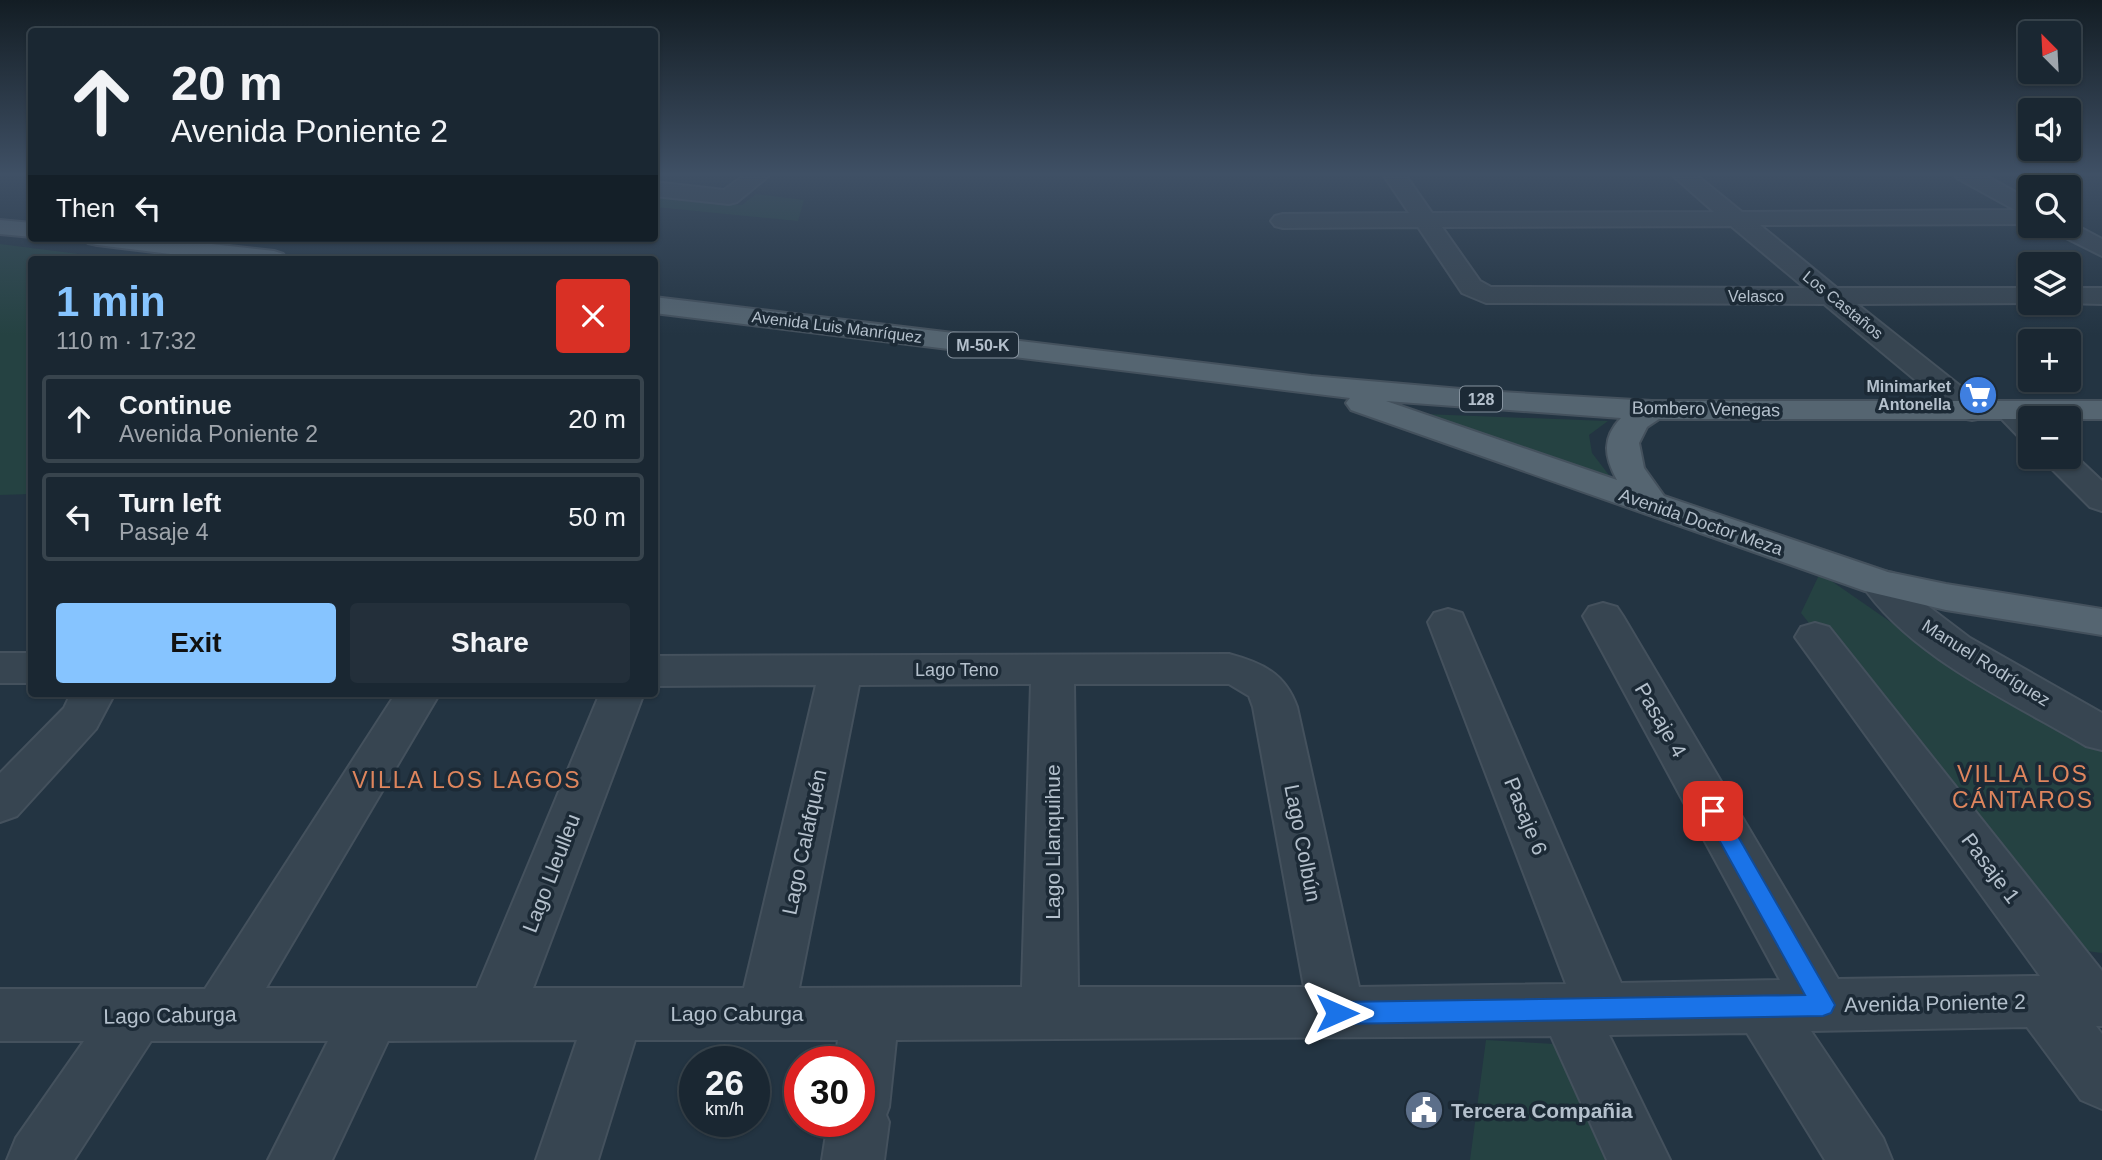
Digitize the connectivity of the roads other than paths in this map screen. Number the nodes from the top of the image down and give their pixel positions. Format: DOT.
graph roads {
  1 [pos="1,227"];
  2 [pos="1428,227"];
  3 [pos="1748,227"];
  4 [pos="28,230"];
  5 [pos="2081,238"];
  6 [pos="131,242"];
  7 [pos="2102,249"];
  8 [pos="249,256"];
  9 [pos="1832,296"];
  10 [pos="2018,296"];
  11 [pos="2081,296"];
  12 [pos="2102,296"];
  13 [pos="658,305"];
  14 [pos="1311,385"];
  15 [pos="1652,410"];
  16 [pos="2102,410"];
  17 [pos="1972,411"];
  18 [pos="2081,413"];
  19 [pos="2018,420"];
  20 [pos="2070,469"];
  21 [pos="2102,500"];
  22 [pos="1654,506"];
  23 [pos="1879,582"];
  24 [pos="1603,617"];
  25 [pos="1448,622"];
  26 [pos="2102,622"];
  27 [pos="1815,637"];
  28 [pos="0,668"];
  29 [pos="28,668"];
  30 [pos="1053,670"];
  31 [pos="658,671"];
  32 [pos="841,671"];
  33 [pos="1258,679"];
  34 [pos="91,697"];
  35 [pos="416,697"];
  36 [pos="620,697"];
  37 [pos="2102,734"];
  38 [pos="0,803"];
  39 [pos="2078,1000"];
  40 [pos="1823,1005"];
  41 [pos="1762,1006"];
  42 [pos="1586,1010"];
  43 [pos="615,1012"];
  44 [pos="1475,1012"];
  45 [pos="1337,1013"];
  46 [pos="220,1014"];
  47 [pos="495,1014"];
  48 [pos="766,1014"];
  49 [pos="870,1014"];
  50 [pos="1050,1014"];
  51 [pos="0,1015"];
  52 [pos="371,1015"];
  53 [pos="135,1016"];
  54 [pos="866,1046"];
  55 [pos="2102,1080"];
  56 [pos="856,1137"];
  57 [pos="38,1160"];
  58 [pos="299,1160"];
  59 [pos="567,1160"];
  60 [pos="853,1160"];
  61 [pos="1639,1160"];
  62 [pos="1861,1160"];
  1 -- 4 [label="main road"];
  2 -- 9 [label="street, Velasco"];
  3 -- 9 [label="street, Los Castaños"];
  5 -- 7 [label="street"];
  6 -- 8 [label="main road"];
  9 -- 10 [label="street, Velasco"];
  9 -- 17 [label="street, Los Castaños"];
  11 -- 12 [label="street"];
  13 -- 14 [label="main road, Avenida Luis Manríquez / M-50-K"];
  14 -- 15 [label="main road, Bombero Venegas / 128"];
  14 -- 22 [label="main road, Avenida Doctor Meza"];
  15 -- 17 [label="main road, Bombero Venegas / 128"];
  15 -- 22 [label="main road"];
  16 -- 18 [label="main road, Bombero Venegas / 128"];
  17 -- 19 [label="main road, Bombero Venegas / 128"];
  20 -- 21 [label="street"];
  22 -- 23 [label="main road, Avenida Doctor Meza"];
  23 -- 26 [label="main road, Avenida Doctor Meza"];
  23 -- 37 [label="street, Manuel Rodríguez"];
  24 -- 40 [label="street, Pasaje 4"];
  25 -- 42 [label="street, Pasaje 6"];
  27 -- 39 [label="street, Pasaje 1"];
  28 -- 29 [label="street"];
  30 -- 32 [label="street, Lago Teno"];
  30 -- 33 [label="street, Lago Teno"];
  30 -- 50 [label="street, Lago Llanquihue"];
  31 -- 32 [label="street, Lago Teno"];
  32 -- 48 [label="street, Lago Calafquén"];
  33 -- 45 [label="street, Lago Colbún"];
  34 -- 38 [label="street"];
  35 -- 46 [label="street"];
  36 -- 47 [label="street, Lago Lleulleu"];
  39 -- 40 [label="street, Avenida Poniente 2"];
  39 -- 55 [label="street, Pasaje 1"];
  40 -- 41 [label="street, Avenida Poniente 2"];
  41 -- 42 [label="street, Avenida Poniente 2"];
  41 -- 62 [label="street"];
  42 -- 44 [label="street, Avenida Poniente 2"];
  42 -- 61 [label="street, Pasaje 6"];
  43 -- 47 [label="street, Lago Caburga"];
  43 -- 48 [label="street, Lago Caburga"];
  43 -- 59 [label="street"];
  44 -- 45 [label="street, Lago Caburga"];
  45 -- 50 [label="street, Lago Caburga"];
  46 -- 52 [label="street, Lago Caburga"];
  46 -- 53 [label="street, Lago Caburga"];
  47 -- 52 [label="street, Lago Caburga"];
  48 -- 49 [label="street, Lago Caburga"];
  49 -- 50 [label="street, Lago Caburga"];
  49 -- 54 [label="street"];
  51 -- 53 [label="street, Lago Caburga"];
  52 -- 58 [label="street"];
  53 -- 57 [label="street"];
  56 -- 60 [label="street"];
}
